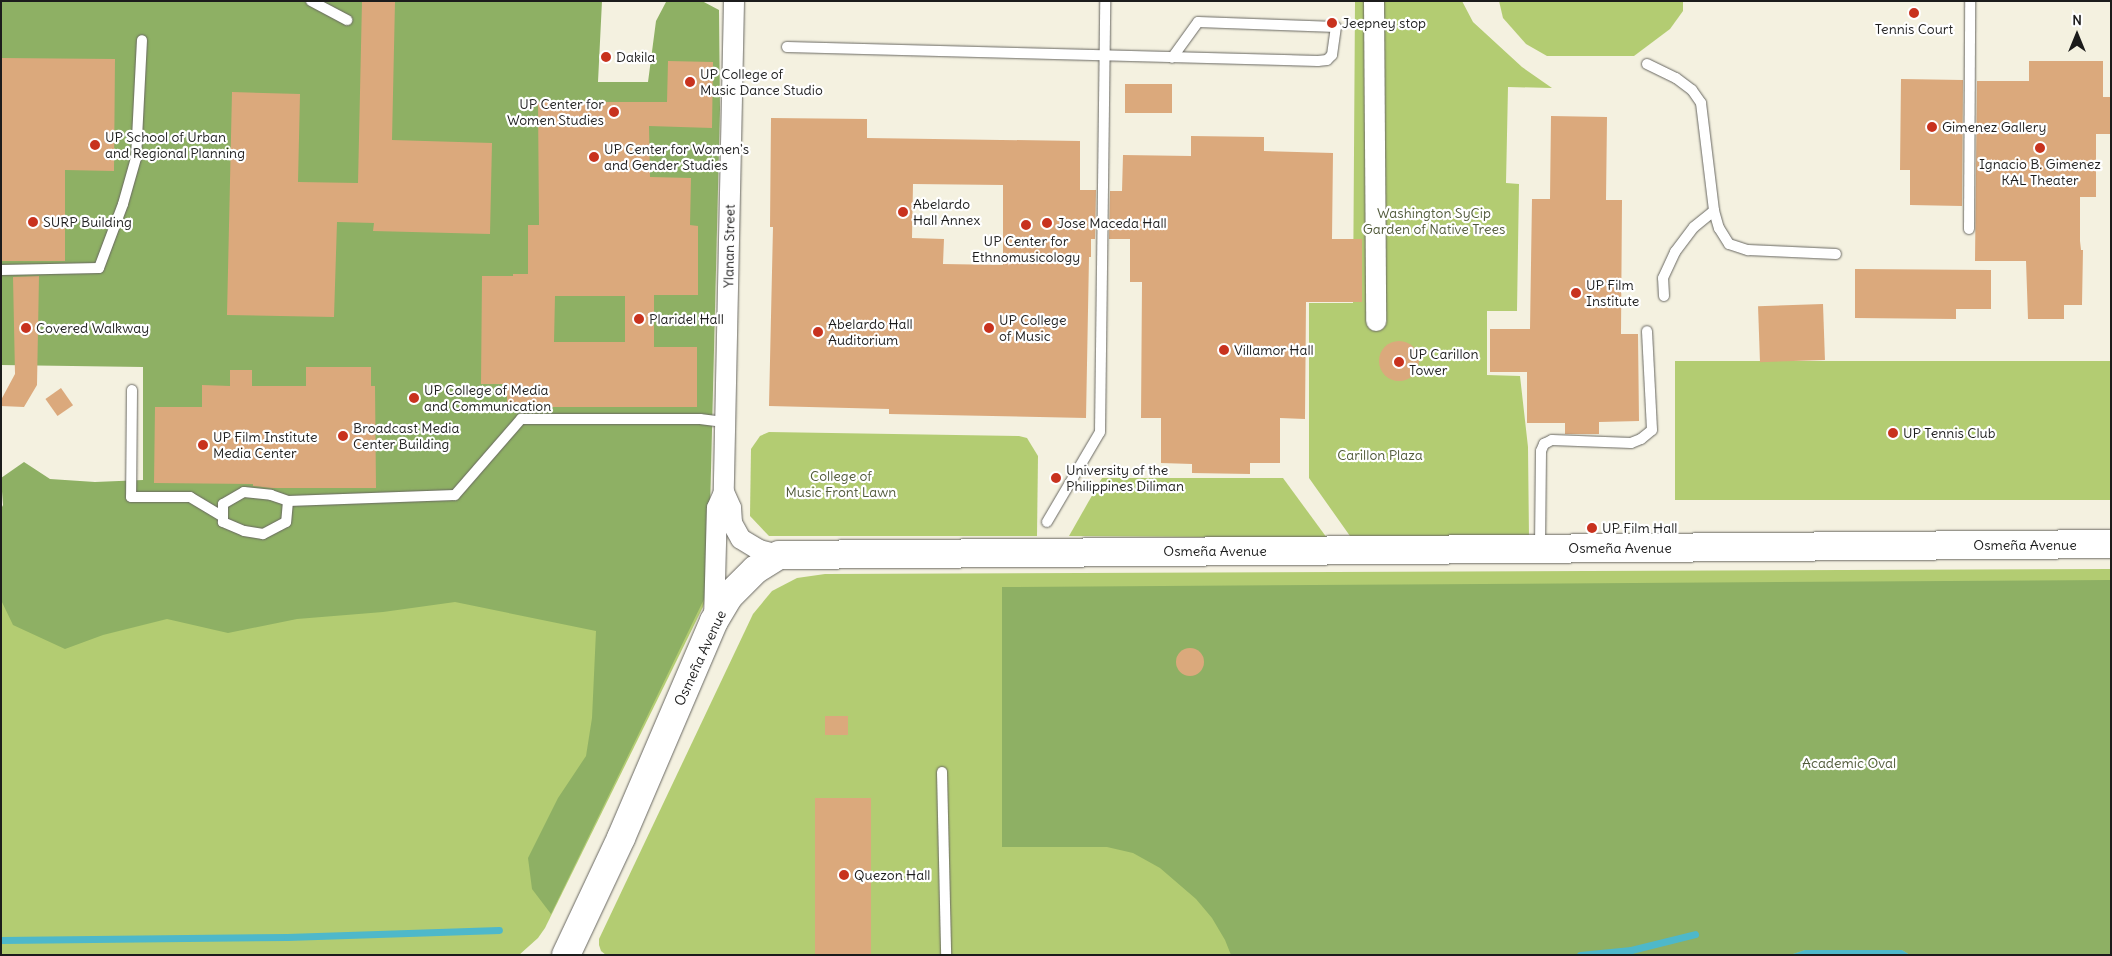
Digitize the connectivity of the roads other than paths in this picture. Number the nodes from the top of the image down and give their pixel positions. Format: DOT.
graph roads {
  1 [pos="311,1"];
  2 [pos="734,1"];
  3 [pos="1105,1"];
  4 [pos="1374,1"];
  5 [pos="1970,1"];
  6 [pos="347,20"];
  7 [pos="142,40"];
  8 [pos="787,48"];
  9 [pos="1104,56"];
  10 [pos="1172,58"];
  11 [pos="1647,64"];
  12 [pos="1714,211"];
  13 [pos="1969,229"];
  14 [pos="1836,254"];
  15 [pos="1,270"];
  16 [pos="1664,296"];
  17 [pos="1376,320"];
  18 [pos="1647,331"];
  19 [pos="132,390"];
  20 [pos="726,422"];
  21 [pos="724,492"];
  22 [pos="288,501"];
  23 [pos="222,516"];
  24 [pos="1047,522"];
  25 [pos="2111,544"];
  26 [pos="1540,548"];
  27 [pos="779,556"];
  28 [pos="714,621"];
  29 [pos="942,772"];
  30 [pos="566,955"];
  31 [pos="946,955"];
  1 -- 6 [label="lane"];
  2 -- 20 [label="street, Ylanan Street"];
  3 -- 9 [label="lane"];
  4 -- 17 [label="street"];
  5 -- 13 [label="lane"];
  7 -- 15 [label="lane"];
  8 -- 9 [label="lane"];
  9 -- 10 [label="lane"];
  9 -- 24 [label="lane"];
  10 -- 10 [label="lane"];
  11 -- 12 [label="lane"];
  12 -- 14 [label="lane"];
  12 -- 16 [label="lane"];
  18 -- 26 [label="lane"];
  19 -- 23 [label="lane"];
  20 -- 21 [label="street, Ylanan Street"];
  20 -- 22 [label="lane"];
  21 -- 27 [label="street, Ylanan Street"];
  21 -- 28 [label="street, Ylanan Street"];
  22 -- 23 [label="lane"];
  22 -- 23 [label="lane"];
  25 -- 26 [label="street, Osmeña Avenue"];
  26 -- 27 [label="street, Osmeña Avenue"];
  27 -- 28 [label="street, Osmeña Avenue"];
  28 -- 30 [label="street, Osmeña Avenue"];
  29 -- 31 [label="lane"];
}
